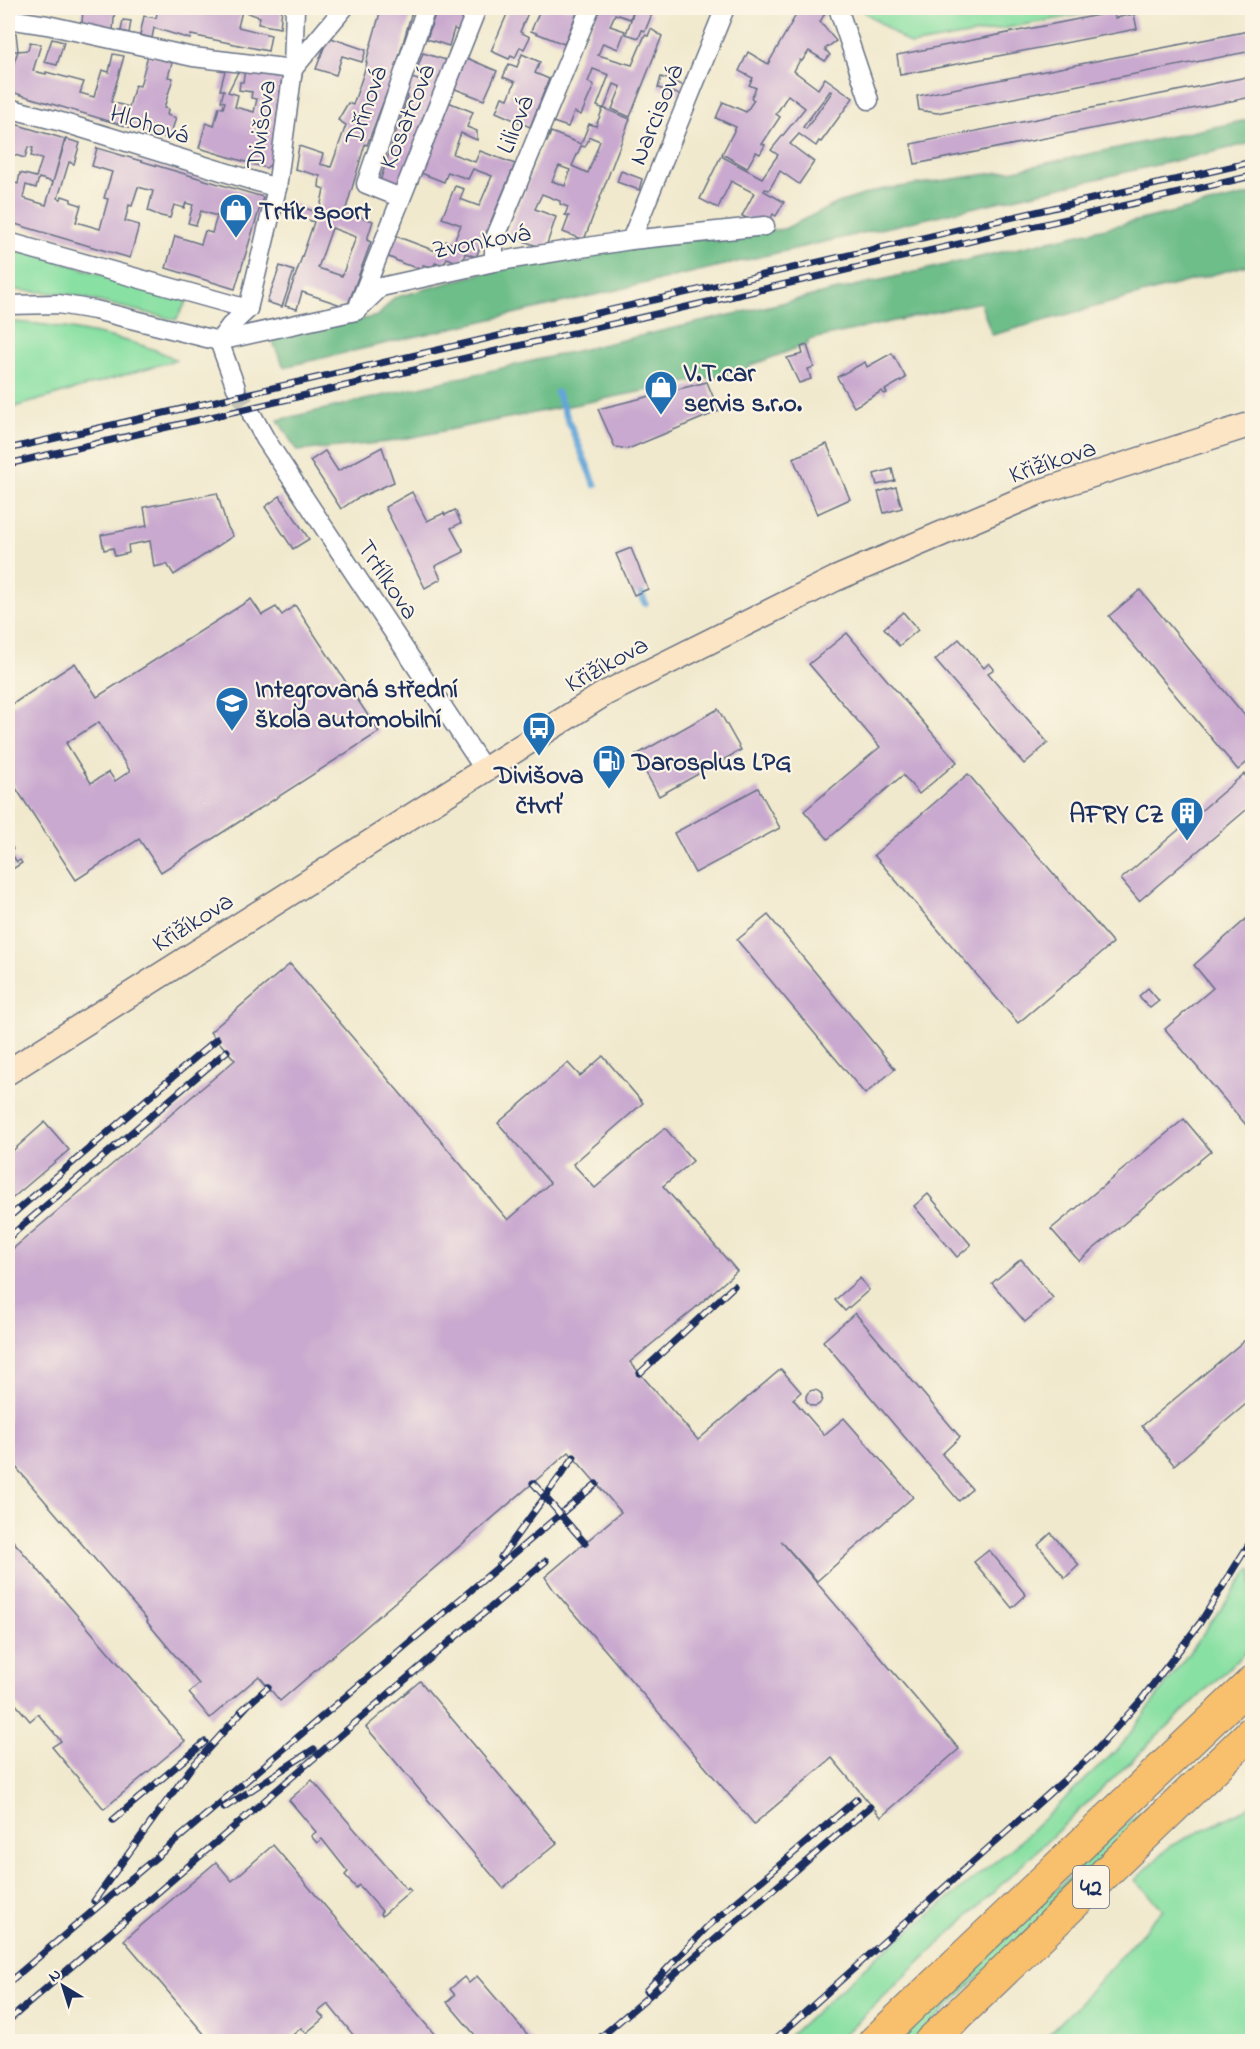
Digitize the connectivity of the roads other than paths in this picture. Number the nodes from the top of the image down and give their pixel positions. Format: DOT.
graph roads {
  1 [pos="296,8"];
  2 [pos="344,8"];
  3 [pos="426,8"];
  4 [pos="477,8"];
  5 [pos="590,8"];
  6 [pos="725,8"];
  7 [pos="838,8"];
  8 [pos="8,19"];
  9 [pos="293,69"];
  10 [pos="869,100"];
  11 [pos="8,108"];
  12 [pos="277,188"];
  13 [pos="401,198"];
  14 [pos="765,226"];
  15 [pos="631,240"];
  16 [pos="8,242"];
  17 [pos="494,262"];
  18 [pos="8,305"];
  19 [pos="248,309"];
  20 [pos="356,311"];
  21 [pos="219,341"];
  22 [pos="236,388"];
  23 [pos="252,415"];
  24 [pos="1252,424"];
  25 [pos="484,769"];
  26 [pos="8,1072"];
  27 [pos="1252,1682"];
  28 [pos="1252,1732"];
  29 [pos="874,2042"];
  30 [pos="930,2042"];
  1 -- 9 [label="street, Divišova"];
  2 -- 9 [label="street"];
  3 -- 13 [label="street, Dřínová"];
  4 -- 13 [label="street, Kosatcová"];
  5 -- 17 [label="street, Liliová"];
  6 -- 15 [label="street, Narcisová"];
  7 -- 10 [label="street"];
  8 -- 9 [label="street"];
  9 -- 12 [label="street, Divišova"];
  11 -- 12 [label="street, Hlohová"];
  12 -- 19 [label="street, Divišova"];
  13 -- 20 [label="street, Kosatcová"];
  14 -- 15 [label="street, Zvonková"];
  15 -- 17 [label="street, Zvonková"];
  16 -- 19 [label="street"];
  17 -- 20 [label="street, Zvonková"];
  18 -- 21 [label="street"];
  19 -- 21 [label="street"];
  20 -- 21 [label="street"];
  21 -- 22 [label="street"];
  23 -- 25 [label="street, Trtílkova"];
  24 -- 25 [label="street, Křižíkova"];
  25 -- 26 [label="street, Křižíkova"];
  27 -- 29 [label="highway, 42"];
  28 -- 30 [label="highway, 42"];
}
